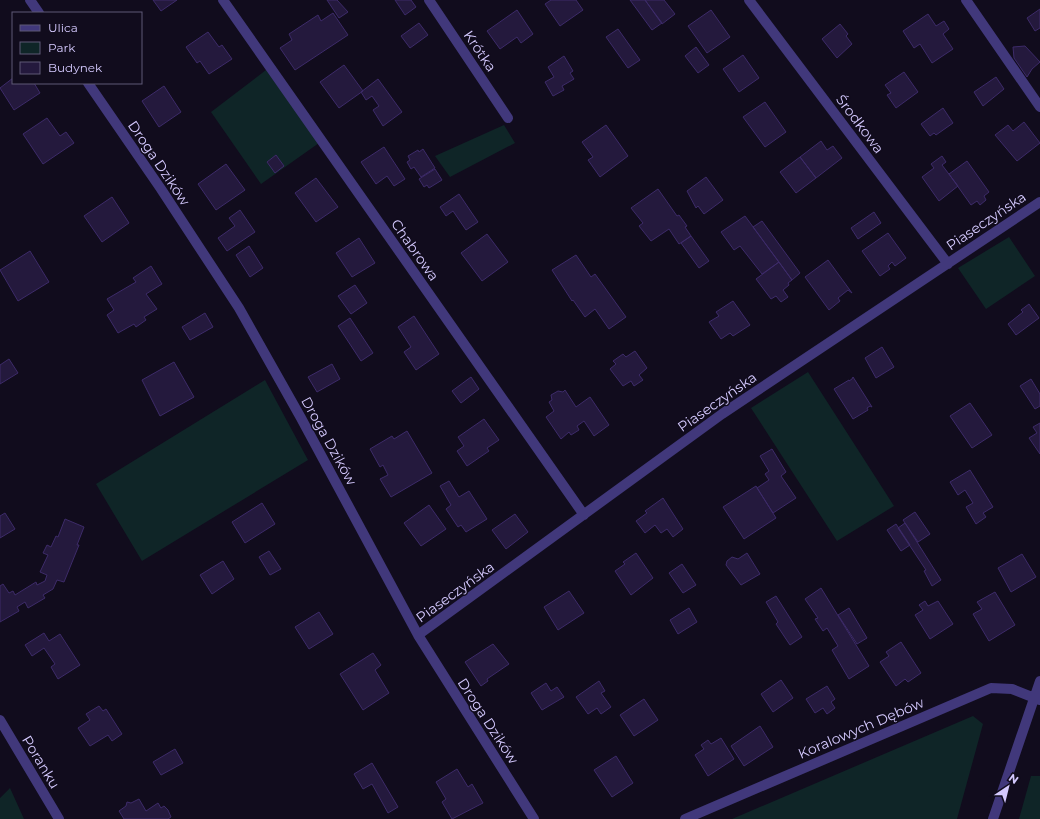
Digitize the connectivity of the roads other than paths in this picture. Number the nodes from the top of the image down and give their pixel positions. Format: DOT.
graph roads {
  1 [pos="30,0"];
  2 [pos="223,0"];
  3 [pos="429,0"];
  4 [pos="749,0"];
  5 [pos="966,0"];
  6 [pos="38,12"];
  7 [pos="89,84"];
  8 [pos="1040,107"];
  9 [pos="508,118"];
  10 [pos="1040,202"];
  11 [pos="948,264"];
  12 [pos="584,515"];
  13 [pos="418,636"];
  14 [pos="1040,680"];
  15 [pos="1037,699"];
  16 [pos="0,720"];
  17 [pos="59,819"];
  18 [pos="534,819"];
  19 [pos="685,819"];
  20 [pos="993,819"];
  1 -- 6 [label="street"];
  2 -- 12 [label="street, Chabrowa"];
  3 -- 9 [label="street, Krótka"];
  4 -- 11 [label="street, Środkowa"];
  5 -- 8 [label="street"];
  7 -- 13 [label="street, Droga Dzików"];
  10 -- 11 [label="street, Piaseczyńska"];
  11 -- 12 [label="street, Piaseczyńska"];
  12 -- 13 [label="street, Piaseczyńska"];
  13 -- 18 [label="street, Droga Dzików"];
  14 -- 15 [label="street"];
  15 -- 19 [label="street, Koralowych Dębów"];
  15 -- 20 [label="street"];
  16 -- 17 [label="street, Poranku"];
}
